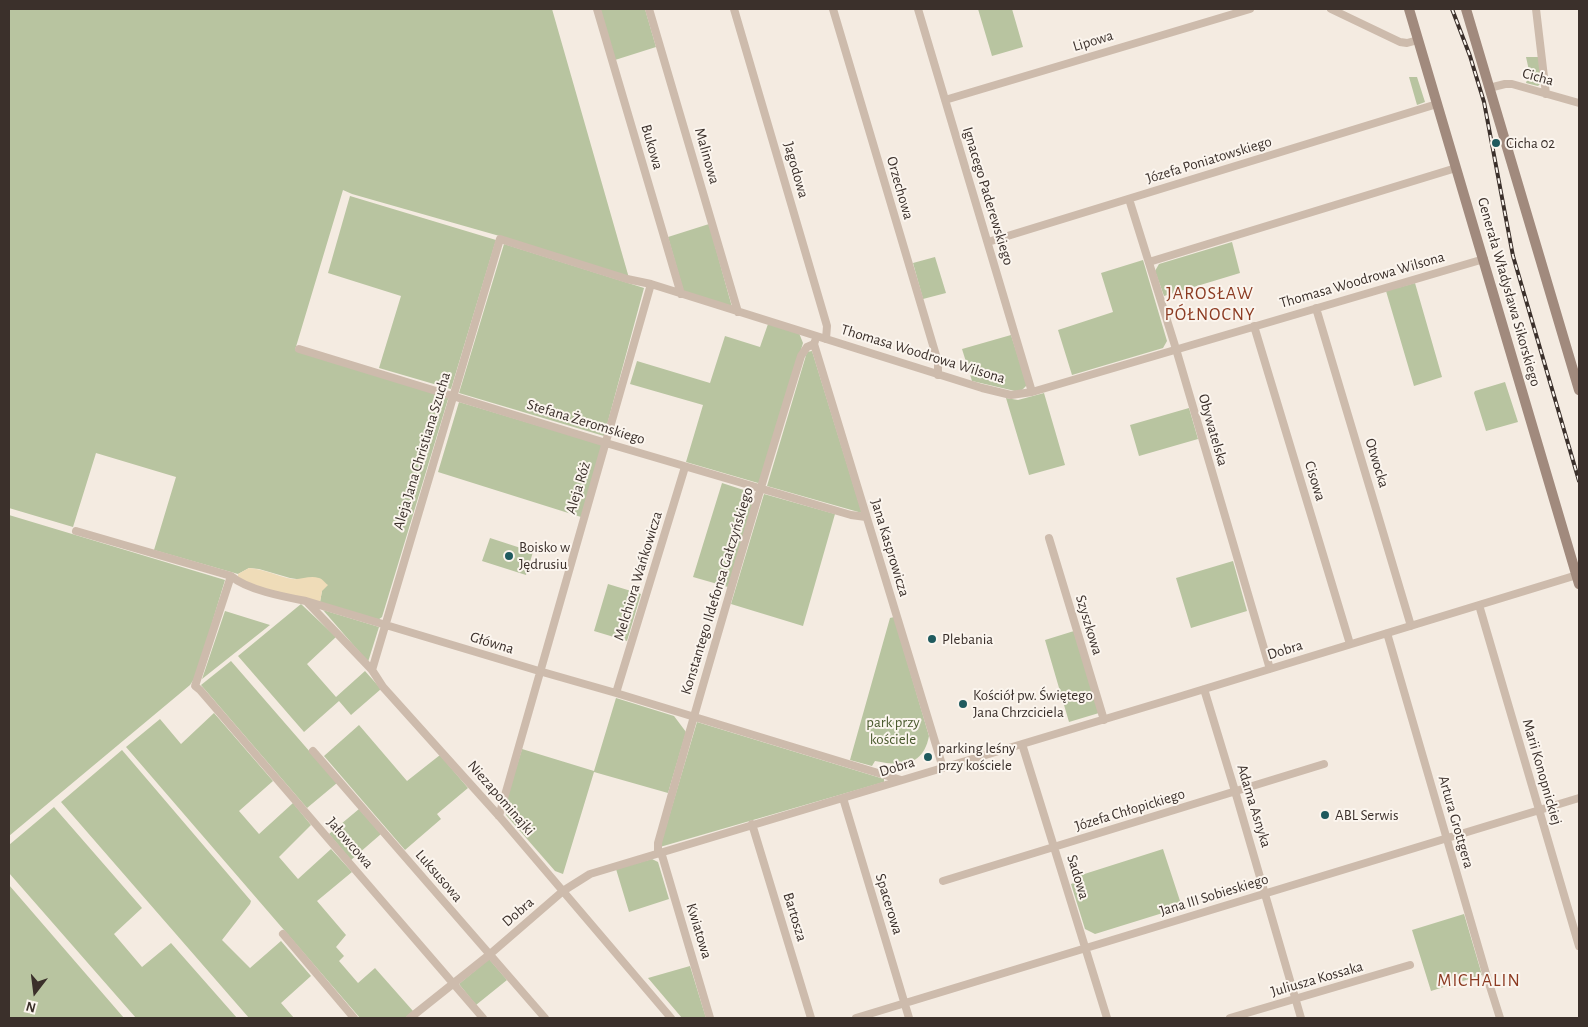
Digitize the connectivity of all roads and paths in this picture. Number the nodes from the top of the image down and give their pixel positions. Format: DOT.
graph roads {
  1 [pos="597,9"];
  2 [pos="649,9"];
  3 [pos="734,9"];
  4 [pos="833,9"];
  5 [pos="918,9"];
  6 [pos="1250,9"];
  7 [pos="1331,9"];
  8 [pos="1409,9"];
  9 [pos="1466,9"];
  10 [pos="1536,9"];
  11 [pos="1418,40"];
  12 [pos="1489,88"];
  13 [pos="1546,94"];
  14 [pos="945,100"];
  15 [pos="1579,103"];
  16 [pos="1437,104"];
  17 [pos="1456,168"];
  18 [pos="1129,199"];
  19 [pos="500,240"];
  20 [pos="988,242"];
  21 [pos="1484,259"];
  22 [pos="1149,262"];
  23 [pos="650,284"];
  24 [pos="681,294"];
  25 [pos="1316,308"];
  26 [pos="738,312"];
  27 [pos="1254,326"];
  28 [pos="826,339"];
  29 [pos="815,340"];
  30 [pos="299,349"];
  31 [pos="1176,349"];
  32 [pos="938,375"];
  33 [pos="1579,390"];
  34 [pos="1032,392"];
  35 [pos="453,396"];
  36 [pos="606,443"];
  37 [pos="685,467"];
  38 [pos="761,490"];
  39 [pos="866,517"];
  40 [pos="76,531"];
  41 [pos="1049,538"];
  42 [pos="231,576"];
  43 [pos="1578,579"];
  44 [pos="306,601"];
  45 [pos="1479,605"];
  46 [pos="385,624"];
  47 [pos="1411,626"];
  48 [pos="1387,632"];
  49 [pos="1350,644"];
  50 [pos="1270,669"];
  51 [pos="372,670"];
  52 [pos="539,671"];
  53 [pos="1204,689"];
  54 [pos="616,693"];
  55 [pos="693,717"];
  56 [pos="1104,720"];
  57 [pos="1022,744"];
  58 [pos="313,751"];
  59 [pos="1324,764"];
  60 [pos="943,768"];
  61 [pos="902,780"];
  62 [pos="1235,791"];
  63 [pos="843,798"];
  64 [pos="1579,798"];
  65 [pos="1539,810"];
  66 [pos="499,816"];
  67 [pos="752,824"];
  68 [pos="1446,839"];
  69 [pos="1055,847"];
  70 [pos="659,852"];
  71 [pos="943,881"];
  72 [pos="563,891"];
  73 [pos="1264,894"];
  74 [pos="283,934"];
  75 [pos="1579,946"];
  76 [pos="1085,948"];
  77 [pos="489,955"];
  78 [pos="1410,965"];
  79 [pos="453,983"];
  80 [pos="1296,999"];
  81 [pos="904,1004"];
  82 [pos="354,1018"];
  83 [pos="410,1018"];
  84 [pos="483,1018"];
  85 [pos="544,1018"];
  86 [pos="671,1018"];
  87 [pos="710,1018"];
  88 [pos="811,1018"];
  89 [pos="856,1018"];
  90 [pos="909,1018"];
  91 [pos="1107,1018"];
  92 [pos="1230,1018"];
  93 [pos="1301,1018"];
  94 [pos="1500,1018"];
  1 -- 24 [label="street, Bukowa"];
  2 -- 26 [label="street, Malinowa"];
  3 -- 28 [label="street, Jagodowa"];
  4 -- 32 [label="street, Orzechowa"];
  5 -- 14 [label="street, Ignacego Paderewskiego"];
  6 -- 14 [label="street, Lipowa"];
  7 -- 11 [label="street"];
  8 -- 11 [label="main road, Generała Władysława Sikorskiego"];
  9 -- 12 [label="main road"];
  10 -- 13 [label="street"];
  11 -- 16 [label="main road, Generała Władysława Sikorskiego"];
  12 -- 13 [label="street, Cicha"];
  12 -- 33 [label="main road"];
  13 -- 15 [label="street, Cicha"];
  14 -- 20 [label="street, Ignacego Paderewskiego"];
  16 -- 17 [label="main road, Generała Władysława Sikorskiego"];
  16 -- 18 [label="street, Józefa Poniatowskiego"];
  17 -- 21 [label="main road, Generała Władysława Sikorskiego"];
  17 -- 22 [label="street"];
  18 -- 20 [label="street, Józefa Poniatowskiego"];
  18 -- 22 [label="street, Obywatelska"];
  19 -- 23 [label="street, Thomasa Woodrowa Wilsona"];
  19 -- 35 [label="street, Aleja Jana Christiana Szucha"];
  20 -- 34 [label="street, Ignacego Paderewskiego"];
  21 -- 25 [label="street, Thomasa Woodrowa Wilsona"];
  21 -- 43 [label="main road, Generała Władysława Sikorskiego"];
  22 -- 31 [label="street, Obywatelska"];
  23 -- 24 [label="street, Thomasa Woodrowa Wilsona"];
  23 -- 36 [label="street, Aleja Róż"];
  24 -- 26 [label="street, Thomasa Woodrowa Wilsona"];
  25 -- 27 [label="street, Thomasa Woodrowa Wilsona"];
  25 -- 47 [label="street, Otwocka"];
  26 -- 29 [label="street, Thomasa Woodrowa Wilsona"];
  27 -- 31 [label="street, Thomasa Woodrowa Wilsona"];
  27 -- 49 [label="street, Cisowa"];
  28 -- 29 [label="street, Thomasa Woodrowa Wilsona"];
  28 -- 32 [label="street, Thomasa Woodrowa Wilsona"];
  29 -- 38 [label="street, Konstantego Ildefonsa Gałczyńskiego"];
  29 -- 39 [label="street, Jana Kasprowicza"];
  30 -- 35 [label="street, Stefana Żeromskiego"];
  31 -- 34 [label="street, Thomasa Woodrowa Wilsona"];
  31 -- 50 [label="street, Obywatelska"];
  32 -- 34 [label="street, Thomasa Woodrowa Wilsona"];
  35 -- 36 [label="street, Stefana Żeromskiego"];
  35 -- 46 [label="street, Aleja Jana Christiana Szucha"];
  36 -- 37 [label="street, Stefana Żeromskiego"];
  36 -- 52 [label="street, Aleja Róż"];
  37 -- 38 [label="street, Stefana Żeromskiego"];
  37 -- 54 [label="street, Melchiora Wańkowicza"];
  38 -- 39 [label="street, Stefana Żeromskiego"];
  38 -- 55 [label="street, Konstantego Ildefonsa Gałczyńskiego"];
  39 -- 60 [label="street, Jana Kasprowicza"];
  40 -- 42 [label="street, Główna"];
  41 -- 56 [label="street, Szyszkowa"];
  42 -- 44 [label="street, Główna"];
  42 -- 79 [label="street, Jałowcowa"];
  43 -- 45 [label="street, Dobra"];
  44 -- 46 [label="street, Główna"];
  44 -- 51 [label="street, Niezapominajki"];
  45 -- 47 [label="street, Dobra"];
  45 -- 65 [label="street, Marii Konopnickiej"];
  46 -- 51 [label="street, Aleja Jana Christiana Szucha"];
  46 -- 52 [label="street, Główna"];
  47 -- 48 [label="street, Dobra"];
  48 -- 49 [label="street, Dobra"];
  48 -- 68 [label="street, Artura Grottgera"];
  49 -- 50 [label="street, Dobra"];
  50 -- 53 [label="street, Dobra"];
  51 -- 66 [label="street, Niezapominajki"];
  52 -- 54 [label="street, Główna"];
  52 -- 66 [label="street, Aleja Róż"];
  53 -- 56 [label="street, Dobra"];
  53 -- 62 [label="street, Adama Asnyka"];
  54 -- 55 [label="street, Główna"];
  55 -- 61 [label="street, Główna"];
  55 -- 70 [label="street, Konstantego Ildefonsa Gałczyńskiego"];
  56 -- 57 [label="street, Dobra"];
  57 -- 60 [label="street, Dobra"];
  57 -- 69 [label="street, Sadowa"];
  58 -- 77 [label="street, Luksusowa"];
  59 -- 62 [label="street, Józefa Chłopickiego"];
  60 -- 61 [label="street, Dobra"];
  61 -- 63 [label="street, Dobra"];
  62 -- 69 [label="street, Józefa Chłopickiego"];
  62 -- 73 [label="street, Adama Asnyka"];
  63 -- 67 [label="street, Dobra"];
  63 -- 81 [label="street, Spacerowa"];
  64 -- 65 [label="street, Jana III Sobieskiego"];
  65 -- 68 [label="street, Jana III Sobieskiego"];
  65 -- 75 [label="street, Marii Konopnickiej"];
  66 -- 72 [label="street, Niezapominajki"];
  67 -- 70 [label="street, Dobra"];
  67 -- 88 [label="street, Bartosza"];
  68 -- 73 [label="street, Jana III Sobieskiego"];
  68 -- 94 [label="street, Artura Grottgera"];
  69 -- 71 [label="street, Józefa Chłopickiego"];
  69 -- 76 [label="street, Sadowa"];
  70 -- 72 [label="street, Dobra"];
  70 -- 87 [label="street, Kwiatowa"];
  72 -- 77 [label="street, Dobra"];
  72 -- 86 [label="street, Niezapominajki"];
  73 -- 76 [label="street, Jana III Sobieskiego"];
  73 -- 80 [label="street, Adama Asnyka"];
  74 -- 82 [label="street"];
  76 -- 81 [label="street, Jana III Sobieskiego"];
  76 -- 91 [label="street, Sadowa"];
  77 -- 79 [label="street, Dobra"];
  77 -- 85 [label="street, Luksusowa"];
  78 -- 80 [label="street, Juliusza Kossaka"];
  79 -- 83 [label="street, Dobra"];
  79 -- 84 [label="street, Jałowcowa"];
  80 -- 92 [label="street, Juliusza Kossaka"];
  80 -- 93 [label="street, Adama Asnyka"];
  81 -- 89 [label="street, Jana III Sobieskiego"];
  81 -- 90 [label="street, Spacerowa"];
}
